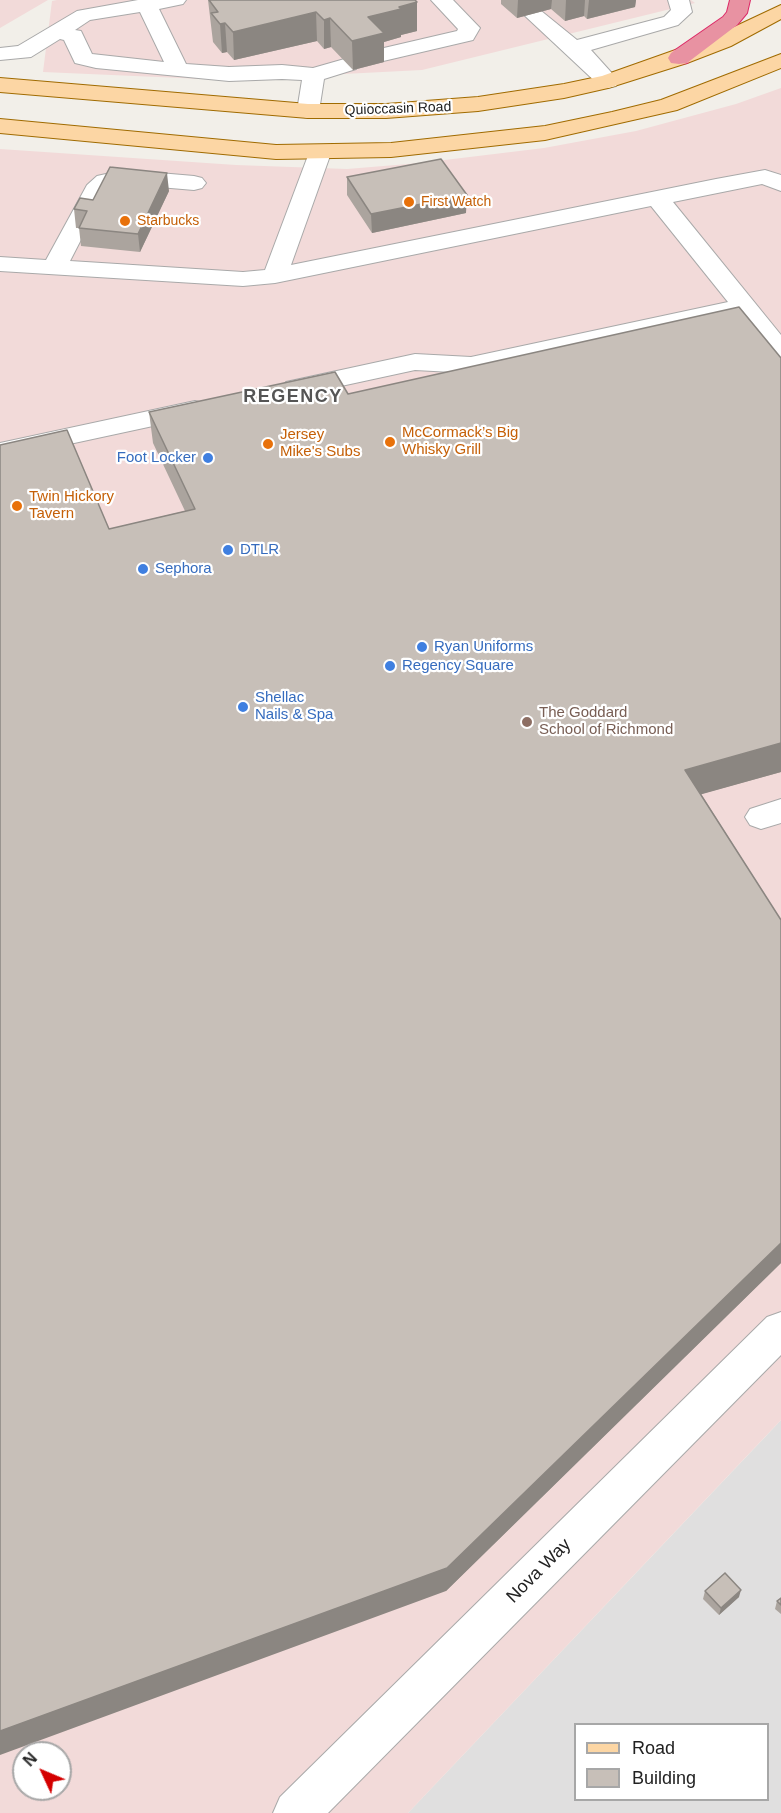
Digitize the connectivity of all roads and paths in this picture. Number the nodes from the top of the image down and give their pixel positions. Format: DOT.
graph roads {
  1 [pos="176,0"];
  2 [pos="441,0"];
  3 [pos="678,0"];
  4 [pos="740,0"];
  5 [pos="147,5"];
  6 [pos="781,11"];
  7 [pos="533,14"];
  8 [pos="58,31"];
  9 [pos="0,54"];
  10 [pos="580,54"];
  11 [pos="379,56"];
  12 [pos="679,58"];
  13 [pos="781,60"];
  14 [pos="348,64"];
  15 [pos="178,69"];
  16 [pos="314,75"];
  17 [pos="608,81"];
  18 [pos="0,86"];
  19 [pos="308,111"];
  20 [pos="0,126"];
  21 [pos="320,153"];
  22 [pos="776,178"];
  23 [pos="194,183"];
  24 [pos="657,198"];
  25 [pos="0,264"];
  26 [pos="54,268"];
  27 [pos="275,276"];
  28 [pos="743,306"];
  29 [pos="781,351"];
  30 [pos="268,393"];
  31 [pos="214,405"];
  32 [pos="0,451"];
  33 [pos="781,1329"];
  34 [pos="296,1813"];
  1 -- 5 [label="street"];
  2 -- 11 [label="street"];
  3 -- 10 [label="street"];
  4 -- 12 [label="highway"];
  5 -- 8 [label="street"];
  5 -- 15 [label="street"];
  6 -- 12 [label="main road, Quioccasin Road"];
  7 -- 10 [label="street"];
  8 -- 9 [label="street"];
  8 -- 15 [label="street"];
  10 -- 17 [label="street"];
  12 -- 17 [label="main road, Quioccasin Road"];
  13 -- 21 [label="main road"];
  14 -- 16 [label="street"];
  15 -- 16 [label="street"];
  16 -- 19 [label="street"];
  17 -- 19 [label="main road, Quioccasin Road"];
  18 -- 19 [label="main road, Quioccasin Road"];
  20 -- 21 [label="main road"];
  21 -- 27 [label="street"];
  22 -- 24 [label="street"];
  23 -- 26 [label="street"];
  24 -- 27 [label="street"];
  24 -- 28 [label="street"];
  25 -- 26 [label="street"];
  26 -- 27 [label="street"];
  28 -- 29 [label="street"];
  28 -- 30 [label="street"];
  31 -- 32 [label="street"];
  33 -- 34 [label="street, Nova Way"];
}
